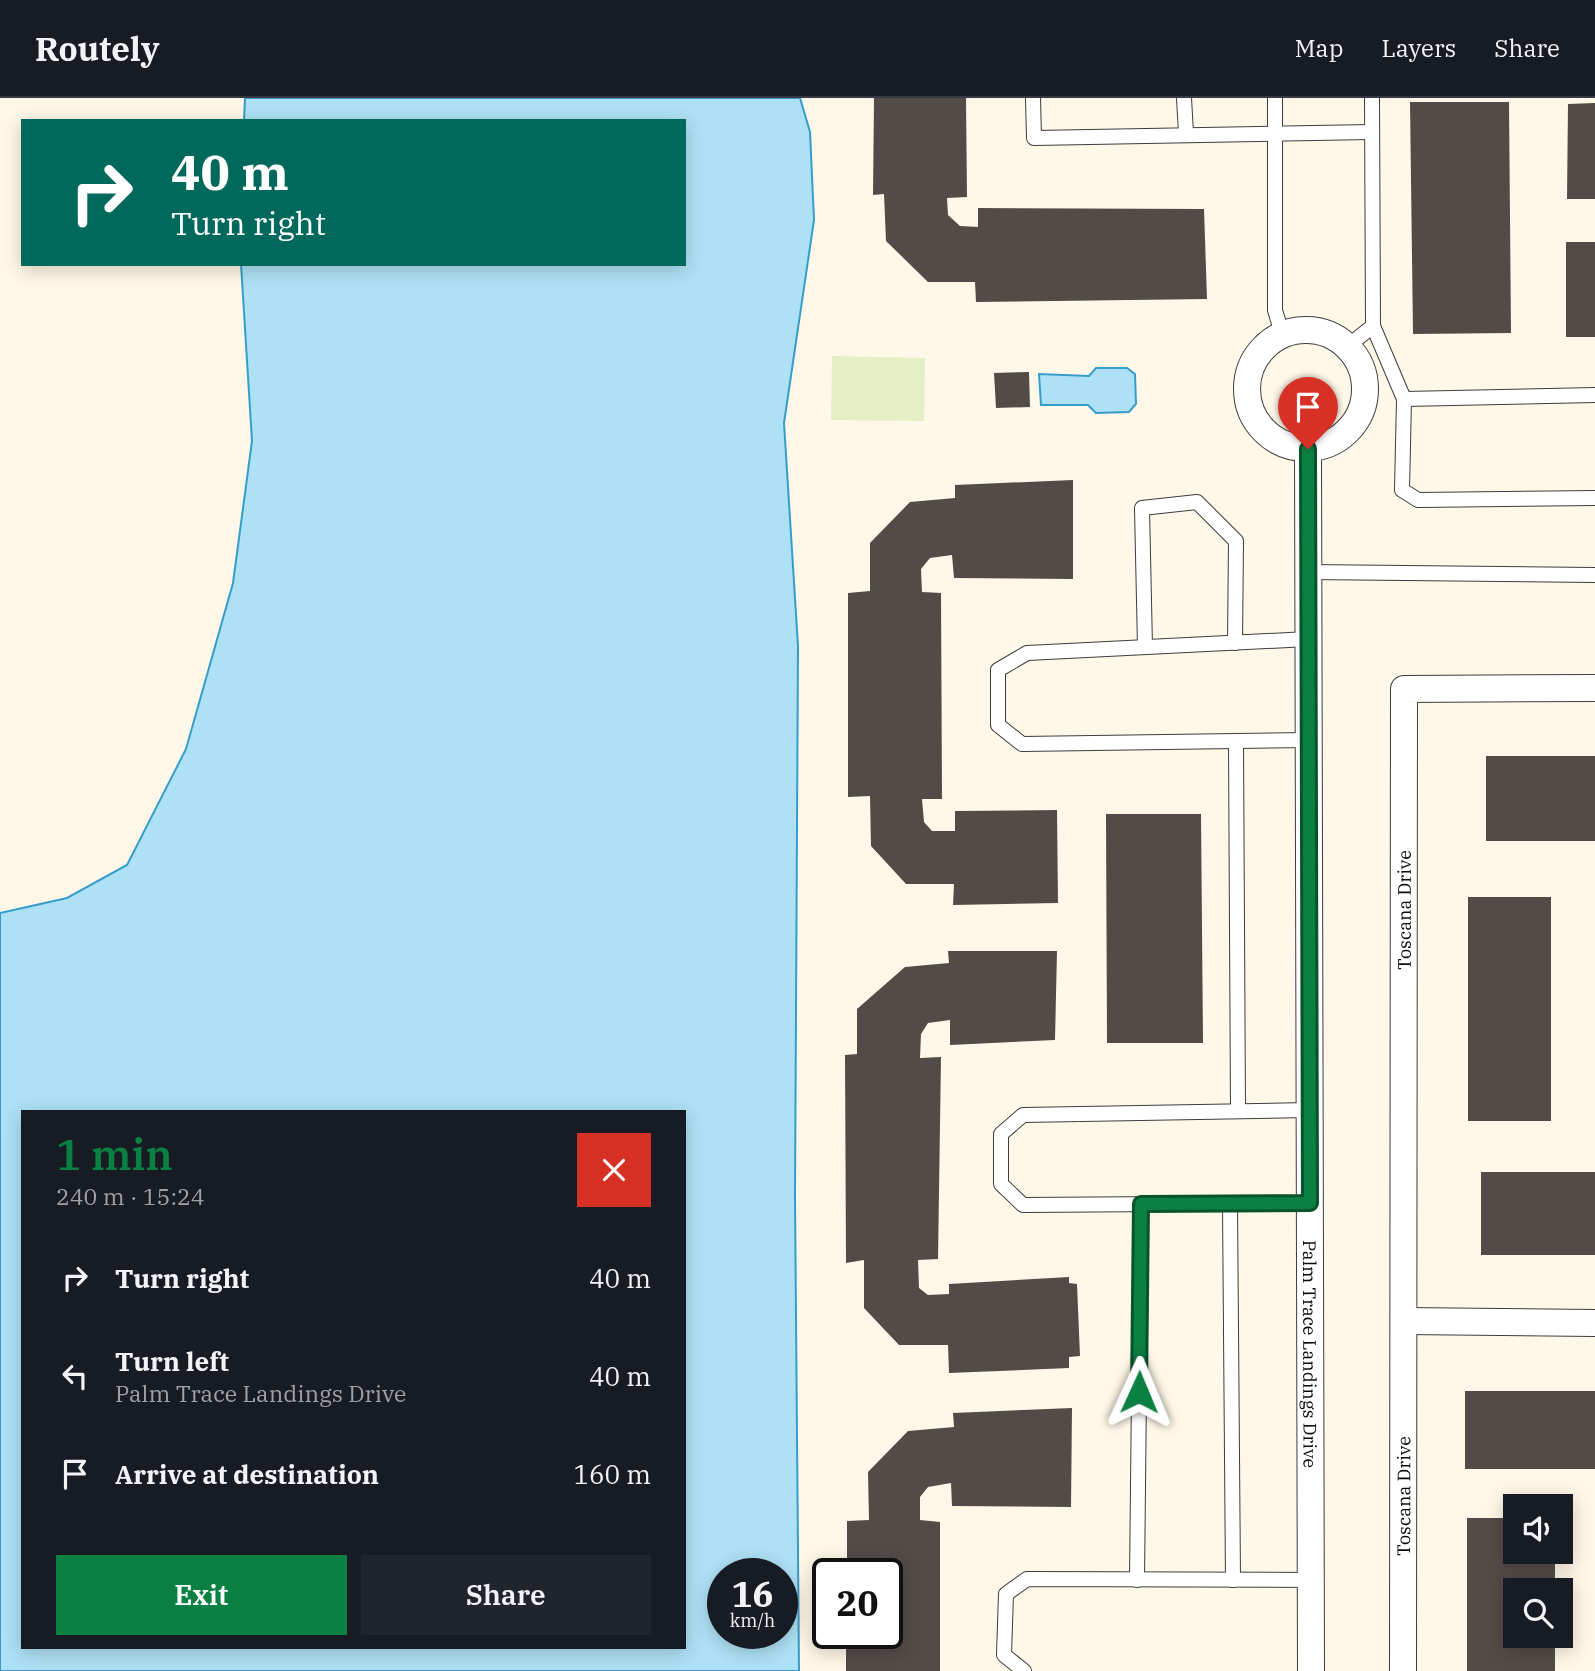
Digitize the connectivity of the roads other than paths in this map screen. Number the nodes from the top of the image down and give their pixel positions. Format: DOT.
graph roads {
  1 [pos="1033,98"];
  2 [pos="1184,98"];
  3 [pos="1275,98"];
  4 [pos="1372,98"];
  5 [pos="1372,132"];
  6 [pos="1185,133"];
  7 [pos="1276,133"];
  8 [pos="1373,327"];
  9 [pos="1282,334"];
  10 [pos="1348,346"];
  11 [pos="1595,395"];
  12 [pos="1404,399"];
  13 [pos="1308,449"];
  14 [pos="1595,498"];
  15 [pos="1308,572"];
  16 [pos="1595,575"];
  17 [pos="1308,639"];
  18 [pos="1235,643"];
  19 [pos="1145,648"];
  20 [pos="1595,688"];
  21 [pos="1308,740"];
  22 [pos="1236,743"];
  23 [pos="1309,1110"];
  24 [pos="1238,1111"];
  25 [pos="1310,1203"];
  26 [pos="1141,1204"];
  27 [pos="1230,1204"];
  28 [pos="1404,1321"];
  29 [pos="1595,1323"];
  30 [pos="1137,1580"];
  31 [pos="1233,1580"];
  32 [pos="1311,1580"];
  33 [pos="1024,1671"];
  34 [pos="1311,1671"];
  35 [pos="1403,1671"];
  1 -- 6 [label="lane"];
  2 -- 6 [label="lane"];
  3 -- 7 [label="lane"];
  4 -- 5 [label="lane"];
  5 -- 7 [label="lane"];
  5 -- 8 [label="lane"];
  6 -- 7 [label="lane"];
  7 -- 9 [label="lane"];
  8 -- 10 [label="lane"];
  8 -- 12 [label="lane"];
  9 -- 10 [label="street"];
  9 -- 13 [label="street"];
  10 -- 13 [label="street"];
  11 -- 12 [label="lane"];
  12 -- 14 [label="lane"];
  13 -- 15 [label="street, Palm Trace Landings Drive"];
  15 -- 16 [label="lane"];
  15 -- 17 [label="street, Palm Trace Landings Drive"];
  17 -- 18 [label="lane"];
  17 -- 21 [label="street, Palm Trace Landings Drive"];
  18 -- 19 [label="lane"];
  18 -- 19 [label="lane"];
  19 -- 22 [label="lane"];
  20 -- 28 [label="street, Toscana Drive"];
  21 -- 22 [label="lane"];
  21 -- 23 [label="street, Palm Trace Landings Drive"];
  22 -- 24 [label="lane"];
  23 -- 24 [label="lane"];
  23 -- 25 [label="street, Palm Trace Landings Drive"];
  24 -- 26 [label="lane"];
  25 -- 27 [label="lane"];
  25 -- 32 [label="street, Palm Trace Landings Drive"];
  26 -- 27 [label="lane"];
  26 -- 30 [label="lane"];
  27 -- 31 [label="lane"];
  28 -- 29 [label="street"];
  28 -- 35 [label="street, Toscana Drive"];
  30 -- 31 [label="lane"];
  30 -- 33 [label="lane"];
  31 -- 32 [label="lane"];
  32 -- 34 [label="street, Palm Trace Landings Drive"];
}
